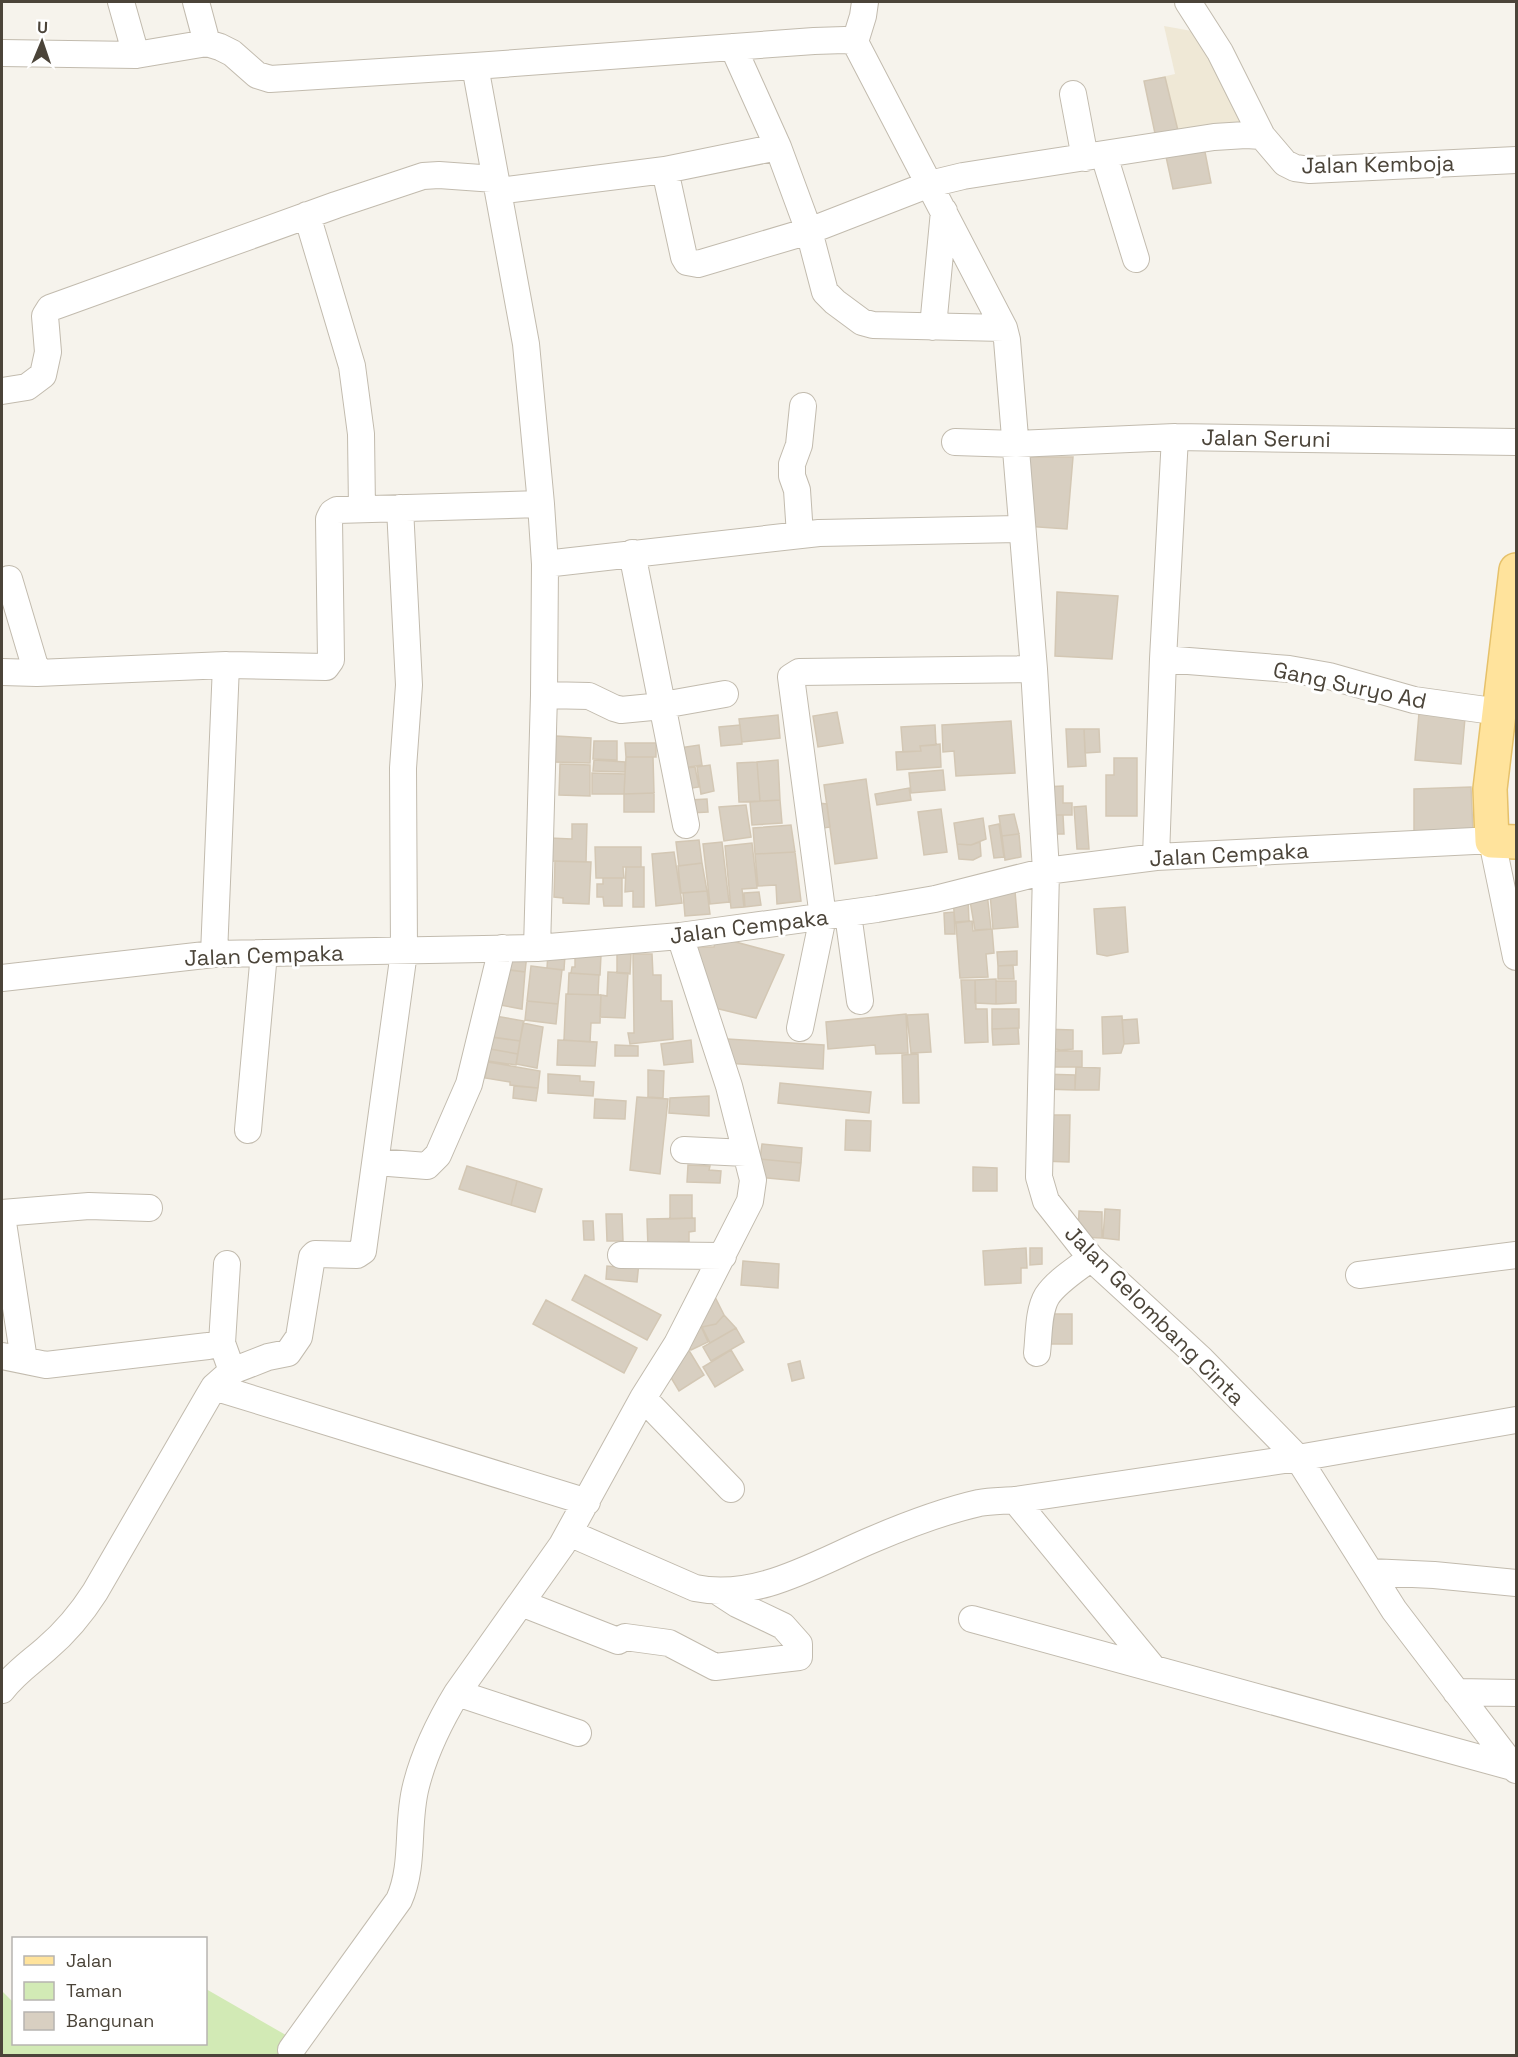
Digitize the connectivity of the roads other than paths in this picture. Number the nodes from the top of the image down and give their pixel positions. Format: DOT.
graph roads {
  1 [pos="121,2"];
  2 [pos="196,2"];
  3 [pos="865,2"];
  4 [pos="1188,2"];
  5 [pos="1206,12"];
  6 [pos="855,42"];
  7 [pos="207,43"];
  8 [pos="733,47"];
  9 [pos="2,53"];
  10 [pos="136,55"];
  11 [pos="475,66"];
  12 [pos="1073,94"];
  13 [pos="1262,136"];
  14 [pos="778,147"];
  15 [pos="1094,156"];
  16 [pos="1516,160"];
  17 [pos="665,170"];
  18 [pos="930,184"];
  19 [pos="497,185"];
  20 [pos="944,211"];
  21 [pos="307,215"];
  22 [pos="808,231"];
  23 [pos="1136,259"];
  24 [pos="933,327"];
  25 [pos="1004,328"];
  26 [pos="2,391"];
  27 [pos="803,406"];
  28 [pos="1175,437"];
  29 [pos="956,441"];
  30 [pos="1516,441"];
  31 [pos="1016,444"];
  32 [pos="541,504"];
  33 [pos="400,508"];
  34 [pos="362,509"];
  35 [pos="1022,529"];
  36 [pos="800,535"];
  37 [pos="632,553"];
  38 [pos="545,564"];
  39 [pos="1516,570"];
  40 [pos="9,579"];
  41 [pos="1163,659"];
  42 [pos="226,665"];
  43 [pos="1034,669"];
  44 [pos="2,672"];
  45 [pos="37,673"];
  46 [pos="544,694"];
  47 [pos="725,694"];
  48 [pos="663,704"];
  49 [pos="1500,712"];
  50 [pos="686,825"];
  51 [pos="1504,841"];
  52 [pos="1156,857"];
  53 [pos="1046,871"];
  54 [pos="848,914"];
  55 [pos="823,917"];
  56 [pos="680,936"];
  57 [pos="502,948"];
  58 [pos="537,948"];
  59 [pos="404,952"];
  60 [pos="264,953"];
  61 [pos="214,954"];
  62 [pos="1516,957"];
  63 [pos="2,978"];
  64 [pos="860,1001"];
  65 [pos="800,1028"];
  66 [pos="248,1130"];
  67 [pos="684,1150"];
  68 [pos="746,1153"];
  69 [pos="376,1162"];
  70 [pos="149,1208"];
  71 [pos="2,1214"];
  72 [pos="621,1255"];
  73 [pos="1516,1255"];
  74 [pos="723,1256"];
  75 [pos="1091,1258"];
  76 [pos="227,1264"];
  77 [pos="1359,1275"];
  78 [pos="222,1343"];
  79 [pos="1037,1353"];
  80 [pos="13,1358"];
  81 [pos="223,1379"];
  82 [pos="643,1398"];
  83 [pos="1516,1420"];
  84 [pos="1298,1458"];
  85 [pos="730,1489"];
  86 [pos="1016,1500"];
  87 [pos="587,1502"];
  88 [pos="569,1533"];
  89 [pos="1370,1572"];
  90 [pos="1516,1583"];
  91 [pos="717,1592"];
  92 [pos="521,1603"];
  93 [pos="972,1619"];
  94 [pos="1153,1668"];
  95 [pos="2,1690"];
  96 [pos="1456,1692"];
  97 [pos="457,1693"];
  98 [pos="1516,1693"];
  99 [pos="578,1733"];
  100 [pos="1516,1769"];
  101 [pos="291,2050"];
  1 -- 10 [label="street"];
  2 -- 7 [label="street"];
  3 -- 6 [label="street"];
  4 -- 5 [label="street, Jalan Kemboja"];
  5 -- 13 [label="street, Jalan Kemboja"];
  6 -- 8 [label="street"];
  6 -- 18 [label="street, Jalan Gelombang Cinta"];
  7 -- 10 [label="street"];
  7 -- 11 [label="street"];
  8 -- 11 [label="street"];
  8 -- 14 [label="street"];
  9 -- 10 [label="street"];
  11 -- 19 [label="street"];
  12 -- 15 [label="street"];
  13 -- 15 [label="street"];
  13 -- 16 [label="street, Jalan Kemboja"];
  14 -- 17 [label="street"];
  14 -- 22 [label="street"];
  15 -- 18 [label="street"];
  15 -- 23 [label="street"];
  17 -- 19 [label="street"];
  17 -- 22 [label="street"];
  18 -- 20 [label="street, Jalan Gelombang Cinta"];
  18 -- 22 [label="street"];
  19 -- 21 [label="street"];
  19 -- 32 [label="street"];
  20 -- 24 [label="street"];
  20 -- 25 [label="street, Jalan Gelombang Cinta"];
  21 -- 26 [label="street"];
  21 -- 34 [label="street"];
  22 -- 24 [label="street"];
  24 -- 25 [label="street"];
  25 -- 31 [label="street, Jalan Gelombang Cinta"];
  27 -- 36 [label="street"];
  28 -- 30 [label="street, Jalan Seruni"];
  28 -- 31 [label="street, Jalan Seruni"];
  28 -- 41 [label="street"];
  29 -- 31 [label="street, Jalan Seruni"];
  31 -- 35 [label="street, Jalan Gelombang Cinta"];
  32 -- 33 [label="street"];
  32 -- 38 [label="street"];
  33 -- 34 [label="street"];
  33 -- 59 [label="street"];
  34 -- 42 [label="street"];
  35 -- 36 [label="street"];
  35 -- 43 [label="street, Jalan Gelombang Cinta"];
  36 -- 37 [label="street"];
  37 -- 38 [label="street"];
  37 -- 48 [label="street"];
  38 -- 46 [label="street"];
  39 -- 49 [label="main road"];
  40 -- 45 [label="street"];
  41 -- 49 [label="street, Gang Suryo Ad"];
  41 -- 52 [label="street"];
  42 -- 45 [label="street"];
  42 -- 61 [label="street"];
  43 -- 53 [label="street, Jalan Gelombang Cinta"];
  43 -- 55 [label="street"];
  44 -- 45 [label="street"];
  46 -- 48 [label="street"];
  46 -- 58 [label="street"];
  47 -- 48 [label="street"];
  48 -- 50 [label="street"];
  49 -- 51 [label="main road"];
  51 -- 52 [label="street, Jalan Cempaka"];
  51 -- 62 [label="street"];
  52 -- 53 [label="street, Jalan Cempaka"];
  53 -- 54 [label="street, Jalan Cempaka"];
  53 -- 75 [label="street, Jalan Gelombang Cinta"];
  54 -- 55 [label="street, Jalan Cempaka"];
  54 -- 64 [label="street"];
  55 -- 56 [label="street, Jalan Cempaka"];
  55 -- 65 [label="street"];
  56 -- 58 [label="street, Jalan Cempaka"];
  56 -- 68 [label="street"];
  57 -- 58 [label="street, Jalan Cempaka"];
  57 -- 59 [label="street, Jalan Cempaka"];
  57 -- 69 [label="street"];
  59 -- 60 [label="street, Jalan Cempaka"];
  59 -- 69 [label="street"];
  60 -- 61 [label="street, Jalan Cempaka"];
  60 -- 66 [label="street"];
  61 -- 63 [label="street, Jalan Cempaka"];
  67 -- 68 [label="street"];
  68 -- 74 [label="street"];
  69 -- 81 [label="street"];
  70 -- 71 [label="street"];
  71 -- 80 [label="street"];
  72 -- 74 [label="street"];
  73 -- 77 [label="street"];
  74 -- 82 [label="street"];
  75 -- 79 [label="street"];
  75 -- 84 [label="street, Jalan Gelombang Cinta"];
  76 -- 78 [label="street"];
  78 -- 80 [label="street"];
  78 -- 81 [label="street"];
  81 -- 87 [label="street"];
  81 -- 95 [label="street"];
  82 -- 85 [label="street"];
  82 -- 87 [label="street"];
  83 -- 84 [label="street"];
  84 -- 86 [label="street"];
  84 -- 89 [label="street, Jalan Gelombang Cinta"];
  86 -- 91 [label="street"];
  86 -- 94 [label="street"];
  87 -- 88 [label="street"];
  88 -- 91 [label="street"];
  88 -- 92 [label="street"];
  89 -- 90 [label="street"];
  89 -- 96 [label="street, Jalan Gelombang Cinta"];
  91 -- 92 [label="street"];
  92 -- 97 [label="street"];
  93 -- 94 [label="street"];
  94 -- 100 [label="street"];
  96 -- 98 [label="street"];
  96 -- 100 [label="street, Jalan Gelombang Cinta"];
  97 -- 99 [label="street"];
  97 -- 101 [label="street"];
}
